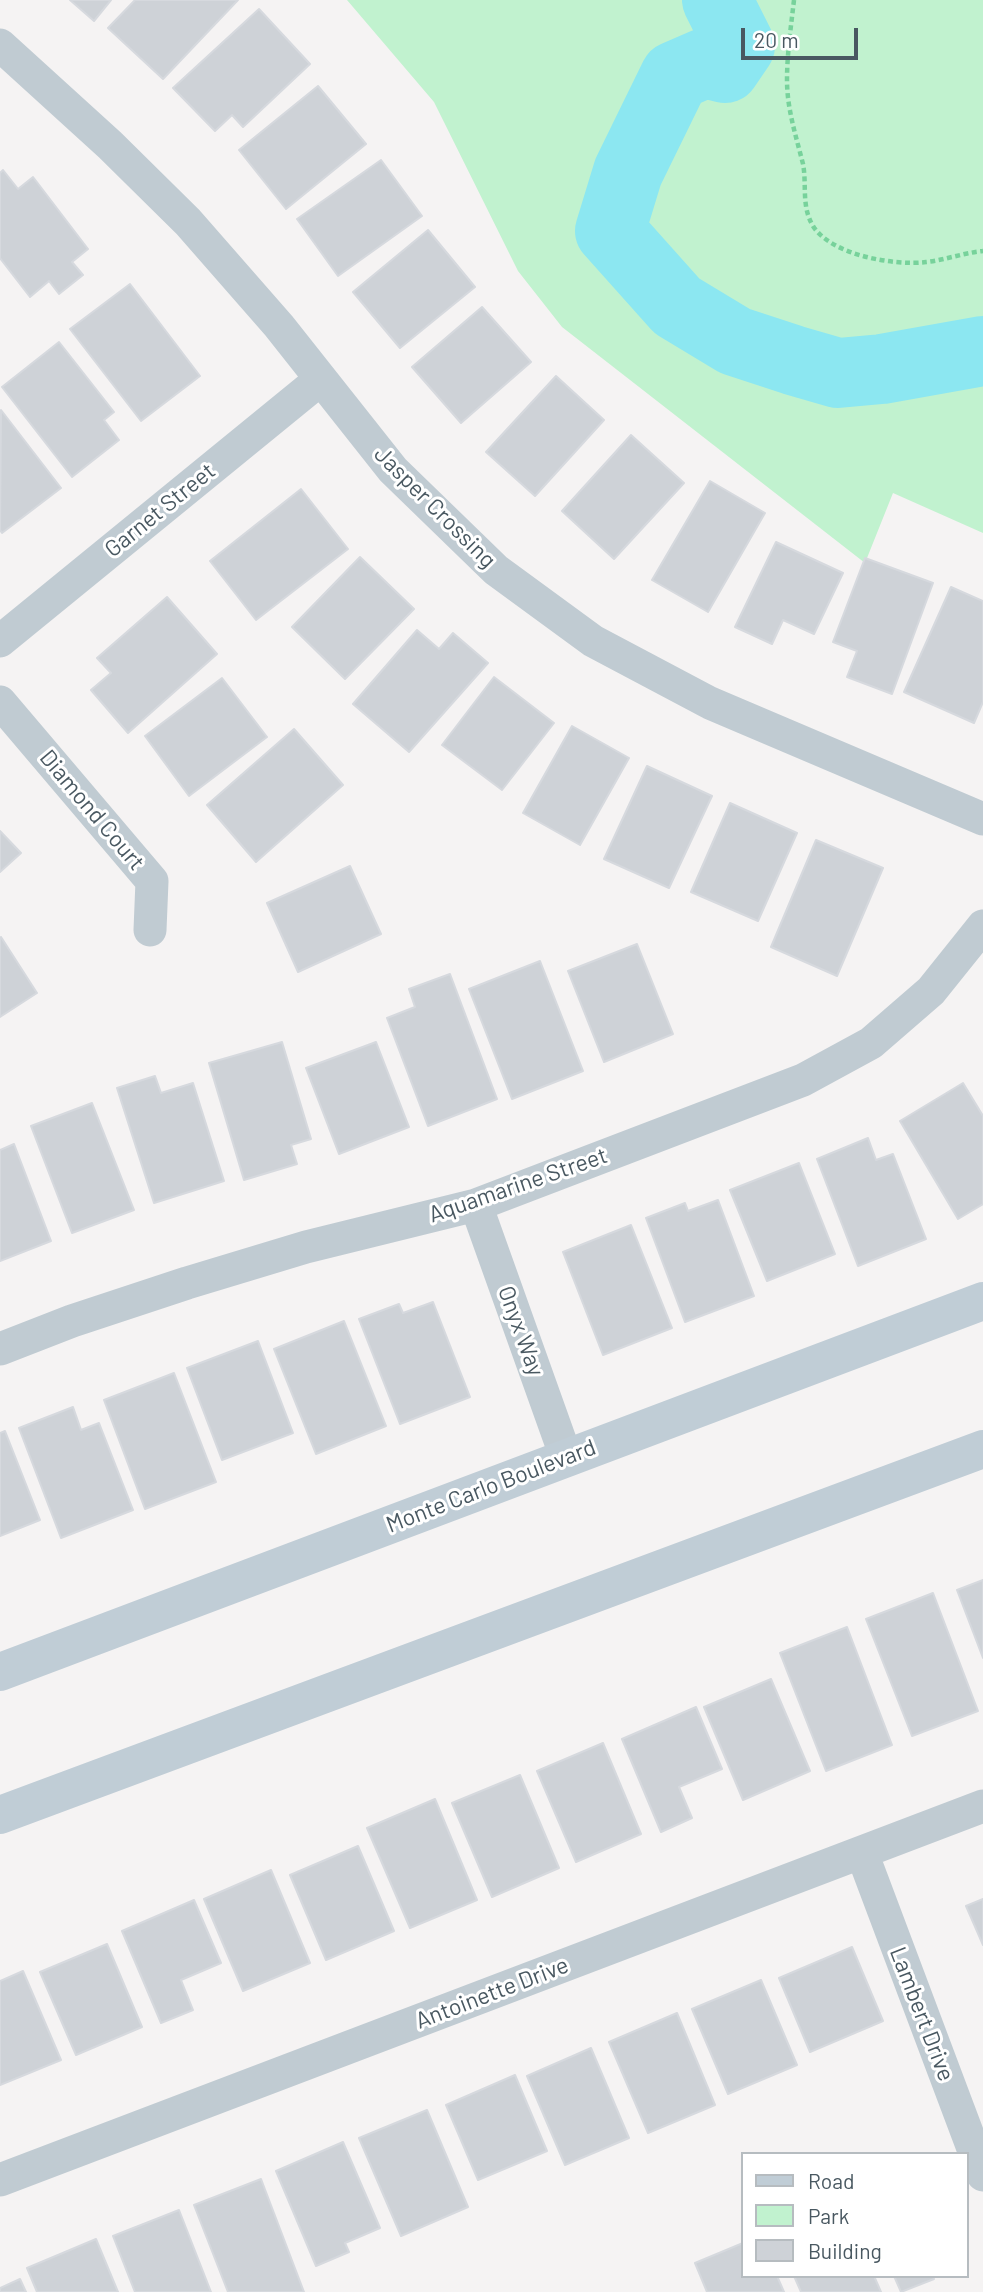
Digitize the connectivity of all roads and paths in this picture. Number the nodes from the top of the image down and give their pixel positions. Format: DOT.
graph roads {
  1 [pos="794,0"];
  2 [pos="2,50"];
  3 [pos="983,251"];
  4 [pos="321,379"];
  5 [pos="0,641"];
  6 [pos="0,702"];
  7 [pos="983,819"];
  8 [pos="983,926"];
  9 [pos="150,930"];
  10 [pos="476,1205"];
  11 [pos="983,1301"];
  12 [pos="0,1349"];
  13 [pos="983,1449"];
  14 [pos="566,1457"];
  15 [pos="0,1672"];
  16 [pos="983,1806"];
  17 [pos="0,1815"];
  18 [pos="862,1853"];
  19 [pos="983,2175"];
  20 [pos="0,2180"];
  1 -- 3 [label="path"];
  2 -- 4 [label="street, Jasper Crossing"];
  4 -- 5 [label="street, Garnet Street"];
  4 -- 7 [label="street, Jasper Crossing"];
  6 -- 9 [label="street, Diamond Court"];
  8 -- 10 [label="street, Aquamarine Street"];
  10 -- 12 [label="street, Aquamarine Street"];
  10 -- 14 [label="street, Onyx Way"];
  11 -- 14 [label="main road, Monte Carlo Boulevard"];
  13 -- 17 [label="main road"];
  14 -- 15 [label="main road, Monte Carlo Boulevard"];
  16 -- 18 [label="street, Antoinette Drive"];
  18 -- 19 [label="street, Lambert Drive"];
  18 -- 20 [label="street, Antoinette Drive"];
}
